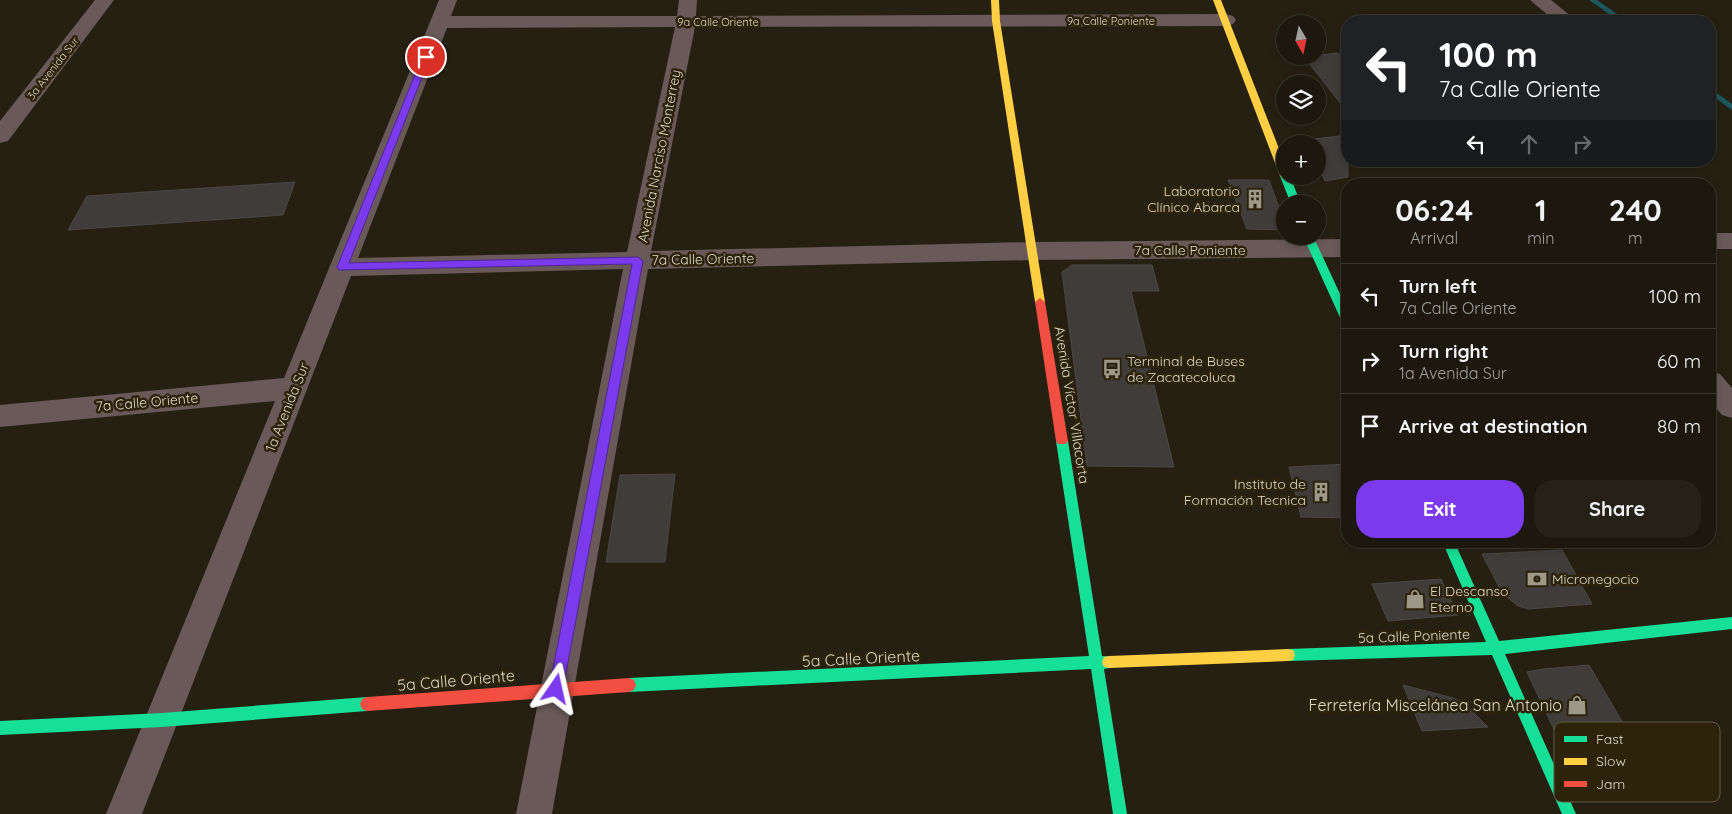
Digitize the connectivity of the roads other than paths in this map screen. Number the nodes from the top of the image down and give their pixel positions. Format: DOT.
graph roads {
  1 [pos="105,0"];
  2 [pos="995,0"];
  3 [pos="1217,0"];
  4 [pos="1539,0"];
  5 [pos="444,11"];
  6 [pos="687,11"];
  7 [pos="1559,15"];
  8 [pos="1226,20"];
  9 [pos="996,22"];
  10 [pos="0,136"];
  11 [pos="1276,152"];
  12 [pos="1716,241"];
  13 [pos="1732,242"];
  14 [pos="1276,244"];
  15 [pos="1311,245"];
  16 [pos="1325,245"];
  17 [pos="1341,247"];
  18 [pos="1033,252"];
  19 [pos="638,261"];
  20 [pos="342,267"];
  21 [pos="1341,309"];
  22 [pos="294,388"];
  23 [pos="1716,389"];
  24 [pos="1732,407"];
  25 [pos="0,416"];
  26 [pos="1451,548"];
  27 [pos="1732,623"];
  28 [pos="1497,648"];
  29 [pos="1095,662"];
  30 [pos="556,689"];
  31 [pos="162,720"];
  32 [pos="0,728"];
  33 [pos="1554,779"];
  34 [pos="1564,802"];
  35 [pos="124,814"];
  36 [pos="534,814"];
  37 [pos="1120,814"];
  38 [pos="1569,814"];
  1 -- 10 [label="street, 3a Avenida Sur"];
  2 -- 9 [label="main road, Avenida Víctor Villacorta"];
  3 -- 8 [label="main road"];
  4 -- 7 [label="street"];
  5 -- 6 [label="street, 9a Calle Oriente"];
  5 -- 20 [label="street, 1a Avenida Sur"];
  6 -- 9 [label="street, 9a Calle Oriente"];
  6 -- 19 [label="street, Avenida Narciso Monterrey"];
  8 -- 9 [label="street, 9a Calle Poniente"];
  8 -- 11 [label="main road"];
  9 -- 18 [label="main road, Avenida Víctor Villacorta"];
  12 -- 13 [label="street"];
  14 -- 18 [label="street, 7a Calle Poniente"];
  15 -- 21 [label="main road"];
  16 -- 17 [label="street, 7a Calle Poniente"];
  18 -- 19 [label="street, 7a Calle Oriente"];
  18 -- 29 [label="main road, Avenida Víctor Villacorta"];
  19 -- 20 [label="street, 7a Calle Oriente"];
  19 -- 30 [label="street, Avenida Narciso Monterrey"];
  20 -- 22 [label="street, 1a Avenida Sur"];
  22 -- 25 [label="street, 7a Calle Oriente"];
  22 -- 31 [label="street, 1a Avenida Sur"];
  23 -- 24 [label="street"];
  26 -- 28 [label="main road"];
  27 -- 28 [label="main road, 5a Calle Poniente"];
  28 -- 29 [label="main road, 5a Calle Poniente"];
  28 -- 33 [label="main road"];
  29 -- 30 [label="main road, 5a Calle Oriente"];
  29 -- 37 [label="main road, Avenida Víctor Villacorta"];
  30 -- 31 [label="main road, 5a Calle Oriente"];
  30 -- 36 [label="street, Avenida Narciso Monterrey"];
  31 -- 32 [label="main road, 5a Calle Oriente"];
  31 -- 35 [label="street, 1a Avenida Sur"];
  34 -- 38 [label="main road"];
}
